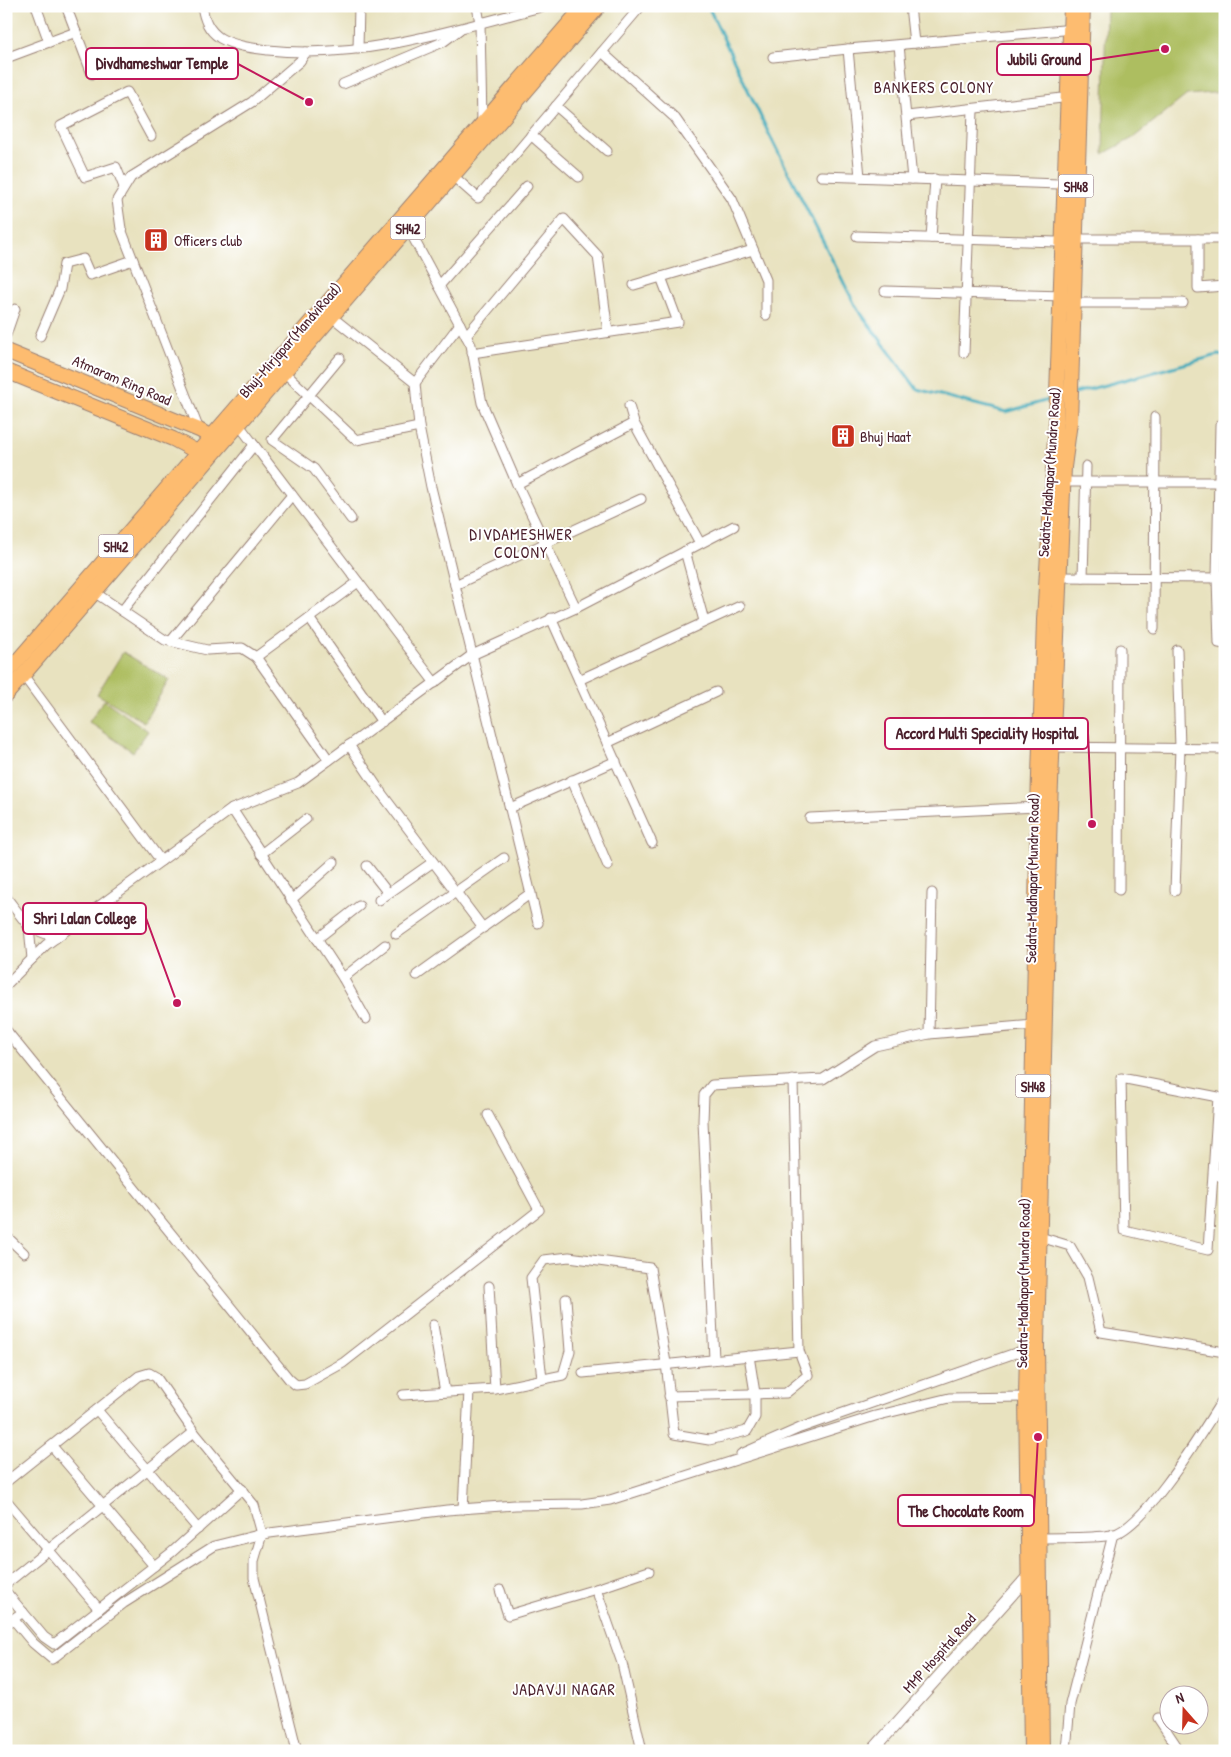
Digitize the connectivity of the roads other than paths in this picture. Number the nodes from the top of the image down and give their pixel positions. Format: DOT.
graph roads {
  1 [pos="36,6"];
  2 [pos="66,6"];
  3 [pos="202,6"];
  4 [pos="359,6"];
  5 [pos="477,6"];
  6 [pos="544,6"];
  7 [pos="584,6"];
  8 [pos="599,6"];
  9 [pos="641,6"];
  10 [pos="910,6"];
  11 [pos="1071,6"];
  12 [pos="1083,6"];
  13 [pos="480,24"];
  14 [pos="461,28"];
  15 [pos="1063,30"];
  16 [pos="76,32"];
  17 [pos="49,42"];
  18 [pos="914,43"];
  19 [pos="899,45"];
  20 [pos="848,48"];
  21 [pos="358,49"];
  22 [pos="306,52"];
  23 [pos="602,52"];
  24 [pos="773,57"];
  25 [pos="6,58"];
  26 [pos="92,74"];
  27 [pos="343,84"];
  28 [pos="1073,97"];
  29 [pos="556,106"];
  30 [pos="973,110"];
  31 [pos="907,116"];
  32 [pos="482,122"];
  33 [pos="531,135"];
  34 [pos="151,136"];
  35 [pos="607,152"];
  36 [pos="453,176"];
  37 [pos="820,176"];
  38 [pos="579,177"];
  39 [pos="860,177"];
  40 [pos="912,178"];
  41 [pos="935,180"];
  42 [pos="970,181"];
  43 [pos="1059,184"];
  44 [pos="527,186"];
  45 [pos="124,188"];
  46 [pos="408,228"];
  47 [pos="858,236"];
  48 [pos="931,238"];
  49 [pos="970,239"];
  50 [pos="1075,239"];
  51 [pos="1198,239"];
  52 [pos="1225,239"];
  53 [pos="1056,242"];
  54 [pos="753,250"];
  55 [pos="133,260"];
  56 [pos="662,277"];
  57 [pos="634,285"];
  58 [pos="439,286"];
  59 [pos="1225,286"];
  60 [pos="885,291"];
  61 [pos="968,293"];
  62 [pos="1069,299"];
  63 [pos="1183,304"];
  64 [pos="15,309"];
  65 [pos="766,315"];
  66 [pos="332,316"];
  67 [pos="460,324"];
  68 [pos="608,332"];
  69 [pos="6,335"];
  70 [pos="40,336"];
  71 [pos="466,336"];
  72 [pos="6,351"];
  73 [pos="472,352"];
  74 [pos="964,353"];
  75 [pos="340,358"];
  76 [pos="6,371"];
  77 [pos="284,372"];
  78 [pos="415,383"];
  79 [pos="309,396"];
  80 [pos="630,406"];
  81 [pos="1155,417"];
  82 [pos="1063,421"];
  83 [pos="634,423"];
  84 [pos="238,424"];
  85 [pos="1220,426"];
  86 [pos="419,427"];
  87 [pos="211,436"];
  88 [pos="254,445"];
  89 [pos="204,455"];
  90 [pos="1086,466"];
  91 [pos="1063,482"];
  92 [pos="1085,482"];
  93 [pos="1154,482"];
  94 [pos="1222,482"];
  95 [pos="517,484"];
  96 [pos="292,495"];
  97 [pos="641,499"];
  98 [pos="352,519"];
  99 [pos="734,526"];
  100 [pos="545,544"];
  101 [pos="700,544"];
  102 [pos="685,551"];
  103 [pos="1058,577"];
  104 [pos="1083,577"];
  105 [pos="1154,577"];
  106 [pos="1221,578"];
  107 [pos="358,582"];
  108 [pos="455,585"];
  109 [pos="94,592"];
  110 [pos="740,606"];
  111 [pos="576,608"];
  112 [pos="122,611"];
  113 [pos="309,618"];
  114 [pos="551,618"];
  115 [pos="704,621"];
  116 [pos="1154,629"];
  117 [pos="171,642"];
  118 [pos="1225,644"];
  119 [pos="1120,649"];
  120 [pos="1177,650"];
  121 [pos="472,655"];
  122 [pos="256,657"];
  123 [pos="6,674"];
  124 [pos="23,675"];
  125 [pos="579,680"];
  126 [pos="434,683"];
  127 [pos="716,692"];
  128 [pos="6,695"];
  129 [pos="382,722"];
  130 [pos="607,743"];
  131 [pos="349,745"];
  132 [pos="1052,747"];
  133 [pos="1119,748"];
  134 [pos="1180,748"];
  135 [pos="1225,749"];
  136 [pos="329,760"];
  137 [pos="616,761"];
  138 [pos="572,780"];
  139 [pos="1038,806"];
  140 [pos="510,808"];
  141 [pos="232,809"];
  142 [pos="810,818"];
  143 [pos="306,819"];
  144 [pos="652,843"];
  145 [pos="261,854"];
  146 [pos="504,858"];
  147 [pos="161,861"];
  148 [pos="334,862"];
  149 [pos="434,862"];
  150 [pos="367,866"];
  151 [pos="608,866"];
  152 [pos="1119,890"];
  153 [pos="456,891"];
  154 [pos="1175,891"];
  155 [pos="388,893"];
  156 [pos="531,893"];
  157 [pos="932,893"];
  158 [pos="6,897"];
  159 [pos="291,900"];
  160 [pos="379,900"];
  161 [pos="359,906"];
  162 [pos="538,923"];
  163 [pos="29,927"];
  164 [pos="483,928"];
  165 [pos="396,934"];
  166 [pos="56,938"];
  167 [pos="317,939"];
  168 [pos="385,945"];
  169 [pos="32,959"];
  170 [pos="417,975"];
  171 [pos="343,978"];
  172 [pos="6,985"];
  173 [pos="366,1019"];
  174 [pos="1034,1025"];
  175 [pos="6,1030"];
  176 [pos="930,1034"];
  177 [pos="794,1080"];
  178 [pos="488,1114"];
  179 [pos="1214,1172"];
  180 [pos="1225,1180"];
  181 [pos="6,1236"];
  182 [pos="1040,1237"];
  183 [pos="24,1253"];
  184 [pos="489,1286"];
  185 [pos="566,1299"];
  186 [pos="433,1325"];
  187 [pos="1027,1349"];
  188 [pos="798,1351"];
  189 [pos="1225,1352"];
  190 [pos="749,1356"];
  191 [pos="714,1359"];
  192 [pos="666,1363"];
  193 [pos="583,1373"];
  194 [pos="542,1379"];
  195 [pos="495,1389"];
  196 [pos="469,1391"];
  197 [pos="445,1392"];
  198 [pos="754,1394"];
  199 [pos="403,1395"];
  200 [pos="669,1396"];
  201 [pos="1032,1396"];
  202 [pos="1225,1396"];
  203 [pos="98,1410"];
  204 [pos="194,1432"];
  205 [pos="52,1446"];
  206 [pos="148,1470"];
  207 [pos="687,1477"];
  208 [pos="6,1482"];
  209 [pos="242,1489"];
  210 [pos="6,1500"];
  211 [pos="104,1505"];
  212 [pos="463,1509"];
  213 [pos="198,1529"];
  214 [pos="262,1534"];
  215 [pos="1113,1534"];
  216 [pos="1038,1538"];
  217 [pos="48,1550"];
  218 [pos="154,1566"];
  219 [pos="1039,1566"];
  220 [pos="649,1571"];
  221 [pos="1028,1575"];
  222 [pos="6,1584"];
  223 [pos="596,1589"];
  224 [pos="500,1590"];
  225 [pos="6,1592"];
  226 [pos="99,1609"];
  227 [pos="23,1612"];
  228 [pos="1169,1734"];
  229 [pos="297,1751"];
  230 [pos="642,1751"];
  231 [pos="872,1751"];
  232 [pos="1031,1751"];
  233 [pos="1042,1751"];
  234 [pos="1066,1751"];
  235 [pos="1180,1751"];
  1 -- 17 [label="street"];
  2 -- 16 [label="street"];
  3 -- 22 [label="street"];
  4 -- 21 [label="street"];
  5 -- 13 [label="street"];
  6 -- 13 [label="street"];
  7 -- 32 [label="main road, Bhuj-Mirjapar(MandviRoad) / SH42"];
  8 -- 36 [label="main road, Bhuj-Mirjapar(MandviRoad) / SH42"];
  9 -- 23 [label="street"];
  10 -- 18 [label="street"];
  11 -- 28 [label="main road, Sedata-Madhapar(Mundra Road) / SH48"];
  12 -- 28 [label="main road, Sedata-Madhapar(Mundra Road) / SH48"];
  13 -- 14 [label="street"];
  13 -- 32 [label="street"];
  14 -- 21 [label="street"];
  14 -- 27 [label="street"];
  15 -- 18 [label="street"];
  16 -- 17 [label="street"];
  16 -- 26 [label="street"];
  17 -- 25 [label="street"];
  18 -- 19 [label="street"];
  19 -- 20 [label="street"];
  19 -- 31 [label="street"];
  20 -- 24 [label="street"];
  20 -- 39 [label="street"];
  21 -- 22 [label="street"];
  22 -- 45 [label="street"];
  23 -- 29 [label="street"];
  23 -- 54 [label="street"];
  28 -- 30 [label="street"];
  28 -- 50 [label="main road, Sedata-Madhapar(Mundra Road) / SH48"];
  28 -- 62 [label="main road, Sedata-Madhapar(Mundra Road) / SH48"];
  29 -- 33 [label="street"];
  29 -- 35 [label="street"];
  30 -- 31 [label="street"];
  30 -- 42 [label="street"];
  31 -- 40 [label="street"];
  32 -- 87 [label="main road, Bhuj-Mirjapar(MandviRoad) / SH42"];
  33 -- 36 [label="street"];
  33 -- 38 [label="street"];
  34 -- 45 [label="street"];
  36 -- 46 [label="main road, Bhuj-Mirjapar(MandviRoad) / SH42"];
  37 -- 39 [label="street"];
  39 -- 40 [label="street"];
  40 -- 41 [label="street"];
  41 -- 42 [label="street"];
  41 -- 48 [label="street"];
  42 -- 43 [label="street"];
  42 -- 49 [label="street"];
  44 -- 58 [label="street"];
  45 -- 55 [label="street"];
  46 -- 58 [label="street"];
  46 -- 66 [label="main road, Bhuj-Mirjapar(MandviRoad) / SH42"];
  47 -- 48 [label="street"];
  48 -- 49 [label="street"];
  49 -- 53 [label="street"];
  49 -- 61 [label="street"];
  50 -- 51 [label="street"];
  50 -- 62 [label="main road, Sedata-Madhapar(Mundra Road) / SH48"];
  51 -- 52 [label="street"];
  51 -- 59 [label="street"];
  54 -- 56 [label="street"];
  54 -- 65 [label="street"];
  55 -- 70 [label="street"];
  55 -- 87 [label="street"];
  56 -- 57 [label="street"];
  56 -- 68 [label="street"];
  58 -- 67 [label="street"];
  60 -- 61 [label="street"];
  61 -- 62 [label="street"];
  61 -- 74 [label="street"];
  62 -- 63 [label="street"];
  62 -- 82 [label="main road, Sedata-Madhapar(Mundra Road) / SH48"];
  64 -- 69 [label="street"];
  66 -- 77 [label="main road, Bhuj-Mirjapar(MandviRoad) / SH42"];
  66 -- 78 [label="street"];
  67 -- 71 [label="street"];
  67 -- 78 [label="street"];
  68 -- 71 [label="street"];
  68 -- 73 [label="street"];
  71 -- 73 [label="street"];
  72 -- 87 [label="main road, Atmaram Ring Road"];
  73 -- 95 [label="street"];
  75 -- 79 [label="street"];
  76 -- 89 [label="main road"];
  77 -- 79 [label="street"];
  77 -- 84 [label="main road, Bhuj-Mirjapar(MandviRoad) / SH42"];
  78 -- 86 [label="street"];
  79 -- 86 [label="street"];
  79 -- 98 [label="street"];
  80 -- 83 [label="street"];
  81 -- 93 [label="street"];
  82 -- 91 [label="main road, Sedata-Madhapar(Mundra Road) / SH48"];
  82 -- 139 [label="main road, Sedata-Madhapar(Mundra Road) / SH48"];
  83 -- 95 [label="street"];
  83 -- 101 [label="street"];
  84 -- 87 [label="main road, Bhuj-Mirjapar(MandviRoad) / SH42"];
  84 -- 88 [label="street"];
  85 -- 94 [label="street"];
  86 -- 108 [label="street"];
  87 -- 89 [label="main road, Bhuj-Mirjapar(MandviRoad) / SH42"];
  88 -- 96 [label="street"];
  88 -- 112 [label="street"];
  89 -- 109 [label="main road, Bhuj-Mirjapar(MandviRoad) / SH42"];
  89 -- 123 [label="main road, Bhuj-Mirjapar(MandviRoad) / SH42"];
  90 -- 92 [label="street"];
  91 -- 92 [label="street"];
  91 -- 103 [label="main road, Sedata-Madhapar(Mundra Road) / SH48"];
  92 -- 93 [label="street"];
  92 -- 104 [label="street"];
  93 -- 94 [label="street"];
  93 -- 105 [label="street"];
  94 -- 106 [label="street"];
  95 -- 100 [label="street"];
  96 -- 107 [label="street"];
  96 -- 117 [label="street"];
  97 -- 100 [label="street"];
  99 -- 101 [label="street"];
  100 -- 108 [label="street"];
  100 -- 111 [label="street"];
  101 -- 102 [label="street"];
  102 -- 111 [label="street"];
  102 -- 115 [label="street"];
  103 -- 104 [label="street"];
  103 -- 132 [label="main road, Sedata-Madhapar(Mundra Road) / SH48"];
  104 -- 105 [label="street"];
  105 -- 106 [label="street"];
  105 -- 116 [label="street"];
  106 -- 118 [label="street"];
  107 -- 113 [label="street"];
  107 -- 126 [label="street"];
  108 -- 121 [label="street"];
  109 -- 112 [label="street"];
  109 -- 124 [label="main road, Bhuj-Mirjapar(MandviRoad) / SH42"];
  110 -- 115 [label="street"];
  111 -- 114 [label="street"];
  112 -- 117 [label="street"];
  113 -- 122 [label="street"];
  113 -- 129 [label="street"];
  114 -- 121 [label="street"];
  114 -- 125 [label="street"];
  115 -- 125 [label="street"];
  117 -- 122 [label="street"];
  119 -- 133 [label="street"];
  120 -- 134 [label="street"];
  121 -- 126 [label="street"];
  121 -- 140 [label="street"];
  122 -- 136 [label="street"];
  124 -- 128 [label="main road, Bhuj-Mirjapar(MandviRoad) / SH42"];
  124 -- 147 [label="street"];
  125 -- 130 [label="street"];
  126 -- 129 [label="street"];
  127 -- 130 [label="street"];
  129 -- 131 [label="street"];
  130 -- 137 [label="street"];
  131 -- 136 [label="street"];
  131 -- 149 [label="street"];
  132 -- 133 [label="street"];
  132 -- 182 [label="main road, Sedata-Madhapar(Mundra Road) / SH48"];
  133 -- 134 [label="street"];
  133 -- 152 [label="street"];
  134 -- 135 [label="street"];
  134 -- 154 [label="street"];
  136 -- 141 [label="street"];
  137 -- 138 [label="street"];
  137 -- 144 [label="street"];
  138 -- 140 [label="street"];
  138 -- 151 [label="street"];
  139 -- 142 [label="street"];
  139 -- 174 [label="main road, Sedata-Madhapar(Mundra Road) / SH48"];
  140 -- 156 [label="street"];
  141 -- 145 [label="street"];
  141 -- 147 [label="street"];
  143 -- 145 [label="street"];
  145 -- 159 [label="street"];
  146 -- 153 [label="street"];
  147 -- 166 [label="street"];
  148 -- 159 [label="street"];
  149 -- 153 [label="street"];
  149 -- 155 [label="street"];
  150 -- 155 [label="street"];
  153 -- 164 [label="street"];
  153 -- 165 [label="street"];
  155 -- 160 [label="street"];
  156 -- 162 [label="street"];
  156 -- 164 [label="street"];
  157 -- 176 [label="street"];
  158 -- 163 [label="street"];
  159 -- 167 [label="street"];
  161 -- 167 [label="street"];
  163 -- 166 [label="street"];
  163 -- 169 [label="street"];
  164 -- 170 [label="street"];
  166 -- 169 [label="street"];
  167 -- 171 [label="street"];
  168 -- 171 [label="street"];
  169 -- 172 [label="street"];
  171 -- 173 [label="street"];
  174 -- 176 [label="street"];
  174 -- 187 [label="main road, Sedata-Madhapar(Mundra Road) / SH48"];
  175 -- 178 [label="street"];
  176 -- 177 [label="street"];
  177 -- 188 [label="street"];
  177 -- 191 [label="street"];
  179 -- 179 [label="street"];
  179 -- 180 [label="street"];
  181 -- 183 [label="street"];
  182 -- 189 [label="street"];
  182 -- 201 [label="main road, Sedata-Madhapar(Mundra Road) / SH48"];
  184 -- 195 [label="street"];
  185 -- 194 [label="street"];
  186 -- 197 [label="street"];
  187 -- 201 [label="main road, Sedata-Madhapar(Mundra Road) / SH48"];
  187 -- 207 [label="street"];
  188 -- 190 [label="street"];
  188 -- 198 [label="street"];
  190 -- 191 [label="street"];
  190 -- 198 [label="street"];
  191 -- 192 [label="street"];
  192 -- 193 [label="street"];
  192 -- 194 [label="street"];
  192 -- 200 [label="street"];
  194 -- 195 [label="street"];
  195 -- 196 [label="street"];
  196 -- 197 [label="street"];
  196 -- 212 [label="street"];
  197 -- 199 [label="street"];
  198 -- 200 [label="street"];
  198 -- 200 [label="street"];
  201 -- 207 [label="street"];
  201 -- 216 [label="main road, Sedata-Madhapar(Mundra Road) / SH48"];
  201 -- 221 [label="main road, Sedata-Madhapar(Mundra Road) / SH48"];
  202 -- 215 [label="street"];
  203 -- 204 [label="street"];
  203 -- 205 [label="street"];
  203 -- 206 [label="street"];
  204 -- 206 [label="street"];
  204 -- 209 [label="street"];
  205 -- 208 [label="street"];
  205 -- 211 [label="street"];
  206 -- 211 [label="street"];
  206 -- 213 [label="street"];
  207 -- 212 [label="street"];
  209 -- 213 [label="street"];
  209 -- 214 [label="street"];
  210 -- 217 [label="street"];
  211 -- 217 [label="street"];
  211 -- 218 [label="street"];
  212 -- 214 [label="street"];
  213 -- 218 [label="street"];
  214 -- 227 [label="street"];
  214 -- 229 [label="street"];
  215 -- 216 [label="street"];
  215 -- 234 [label="street"];
  216 -- 219 [label="main road, Sedata-Madhapar(Mundra Road) / SH48"];
  217 -- 222 [label="street"];
  217 -- 226 [label="street"];
  218 -- 226 [label="street"];
  219 -- 221 [label="street, MMP Hospital Raod"];
  219 -- 233 [label="main road, Sedata-Madhapar(Mundra Road) / SH48"];
  220 -- 223 [label="street"];
  221 -- 231 [label="street, MMP Hospital Raod"];
  221 -- 232 [label="main road, Sedata-Madhapar(Mundra Road) / SH48"];
  223 -- 224 [label="street"];
  223 -- 230 [label="street"];
  225 -- 227 [label="street"];
  226 -- 227 [label="street"];
  228 -- 235 [label="street"];
}
